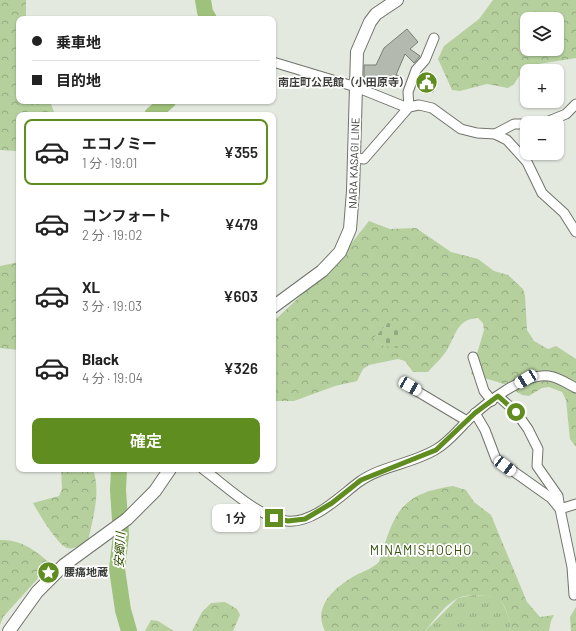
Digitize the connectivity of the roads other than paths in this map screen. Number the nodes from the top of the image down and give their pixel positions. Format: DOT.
graph roads {
  1 [pos="397,0"];
  2 [pos="382,6"];
  3 [pos="434,38"];
  4 [pos="276,63"];
  5 [pos="356,87"];
  6 [pos="576,104"];
  7 [pos="409,107"];
  8 [pos="561,116"];
  9 [pos="520,124"];
  10 [pos="494,134"];
  11 [pos="354,158"];
  12 [pos="576,232"];
  13 [pos="276,305"];
  14 [pos="473,358"];
  15 [pos="410,386"];
  16 [pos="576,388"];
  17 [pos="495,398"];
  18 [pos="475,413"];
  19 [pos="467,421"];
  20 [pos="168,472"];
  21 [pos="206,472"];
  22 [pos="576,504"];
  23 [pos="560,509"];
  24 [pos="574,595"];
  25 [pos="9,631"];
  1 -- 2 [label="main road, NARA KASAGI LINE"];
  2 -- 5 [label="main road, NARA KASAGI LINE"];
  3 -- 7 [label="street"];
  4 -- 5 [label="street"];
  5 -- 7 [label="street"];
  5 -- 11 [label="main road, NARA KASAGI LINE"];
  6 -- 8 [label="street"];
  7 -- 10 [label="street"];
  7 -- 11 [label="street"];
  9 -- 10 [label="street"];
  10 -- 12 [label="street"];
  11 -- 13 [label="main road, NARA KASAGI LINE"];
  14 -- 17 [label="street"];
  15 -- 19 [label="street"];
  16 -- 17 [label="street"];
  17 -- 18 [label="street"];
  17 -- 23 [label="street"];
  18 -- 19 [label="street"];
  18 -- 23 [label="street"];
  19 -- 21 [label="street"];
  20 -- 25 [label="main road"];
  22 -- 23 [label="street"];
  23 -- 24 [label="street"];
}
